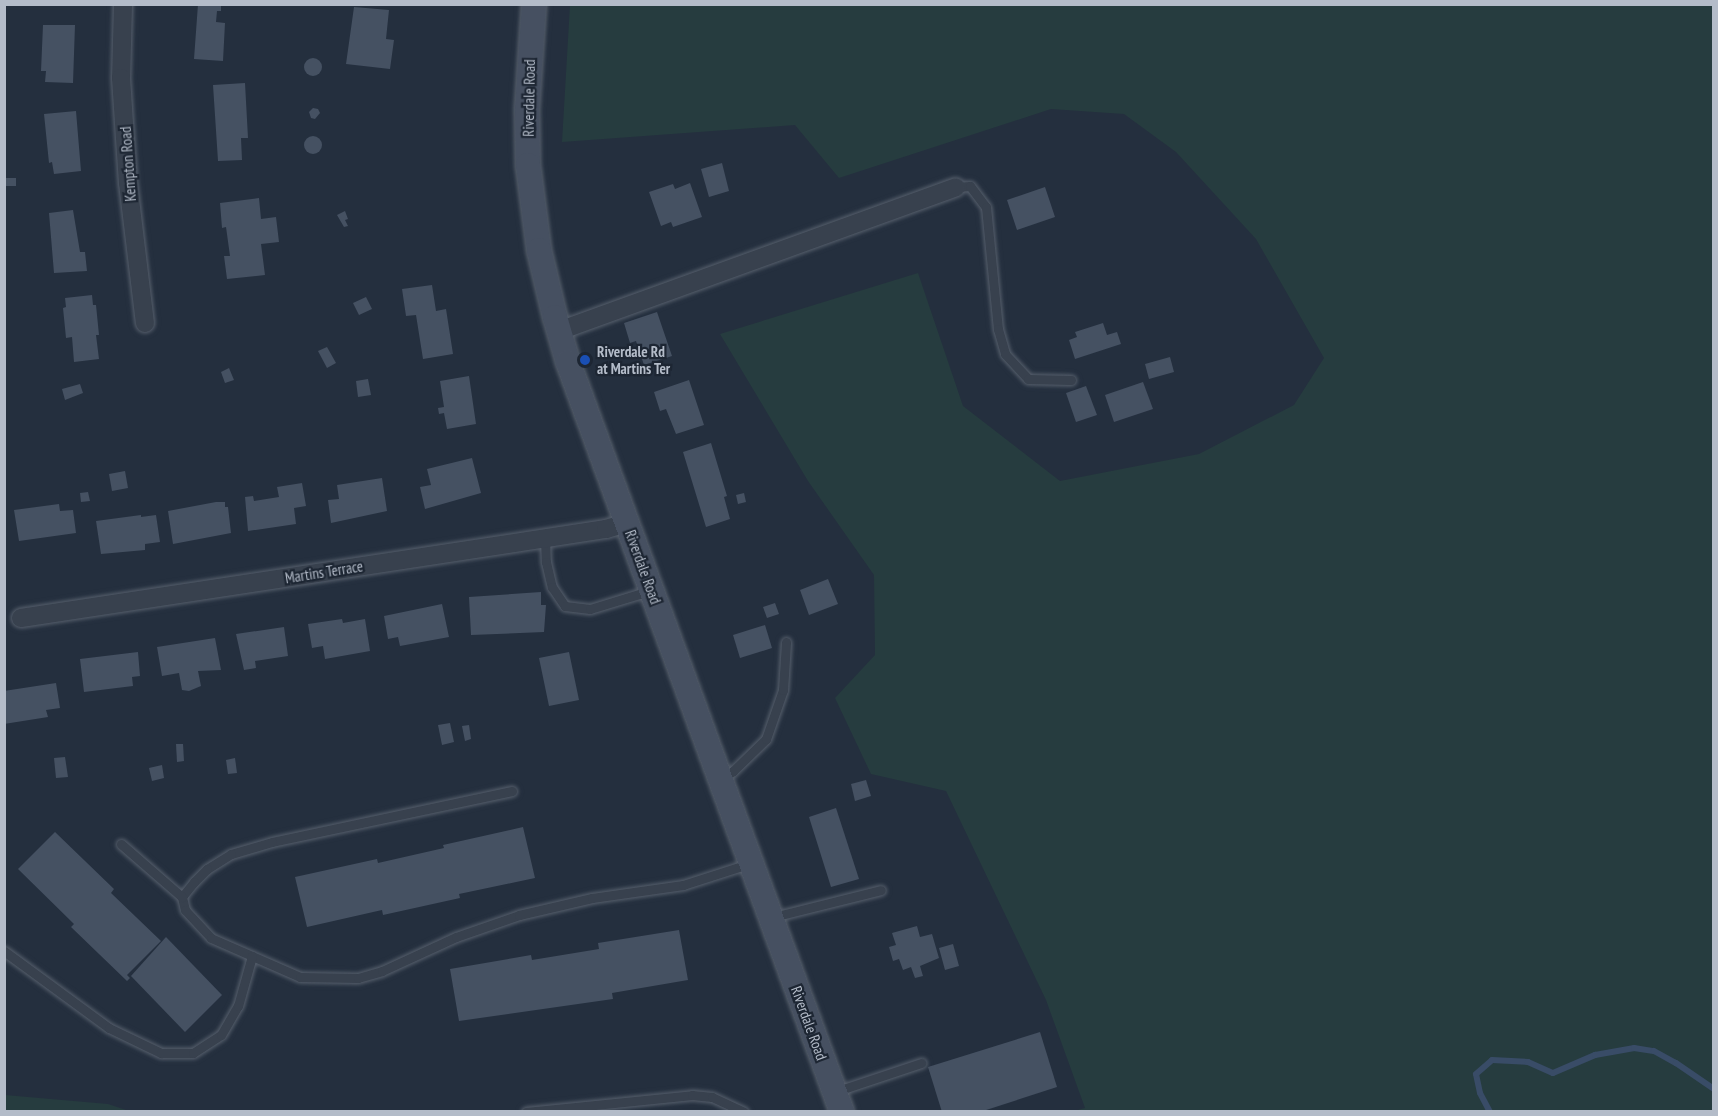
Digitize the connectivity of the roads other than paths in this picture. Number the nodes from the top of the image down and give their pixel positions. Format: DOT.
graph roads {
  1 [pos="123,4"];
  2 [pos="534,4"];
  3 [pos="956,187"];
  4 [pos="146,322"];
  5 [pos="560,331"];
  6 [pos="1071,380"];
  7 [pos="627,523"];
  8 [pos="545,538"];
  9 [pos="651,590"];
  10 [pos="21,618"];
  11 [pos="786,642"];
  12 [pos="720,780"];
  13 [pos="512,791"];
  14 [pos="122,844"];
  15 [pos="751,863"];
  16 [pos="881,890"];
  17 [pos="182,897"];
  18 [pos="771,917"];
  19 [pos="4,951"];
  20 [pos="252,956"];
  21 [pos="921,1063"];
  22 [pos="838,1102"];
  23 [pos="526,1112"];
  24 [pos="744,1112"];
  1 -- 4 [label="street, Kempton Road"];
  2 -- 5 [label="main road, Riverdale Road"];
  3 -- 5 [label="street"];
  3 -- 6 [label="lane"];
  5 -- 7 [label="main road, Riverdale Road"];
  7 -- 8 [label="street, Martins Terrace"];
  7 -- 9 [label="main road, Riverdale Road"];
  8 -- 9 [label="lane"];
  8 -- 10 [label="street, Martins Terrace"];
  9 -- 12 [label="main road, Riverdale Road"];
  11 -- 12 [label="lane"];
  12 -- 15 [label="main road, Riverdale Road"];
  13 -- 17 [label="lane"];
  14 -- 17 [label="lane"];
  15 -- 18 [label="main road, Riverdale Road"];
  15 -- 20 [label="lane"];
  16 -- 18 [label="lane"];
  17 -- 20 [label="lane"];
  18 -- 22 [label="main road, Riverdale Road"];
  19 -- 20 [label="lane"];
  21 -- 22 [label="lane"];
  23 -- 24 [label="lane"];
}
